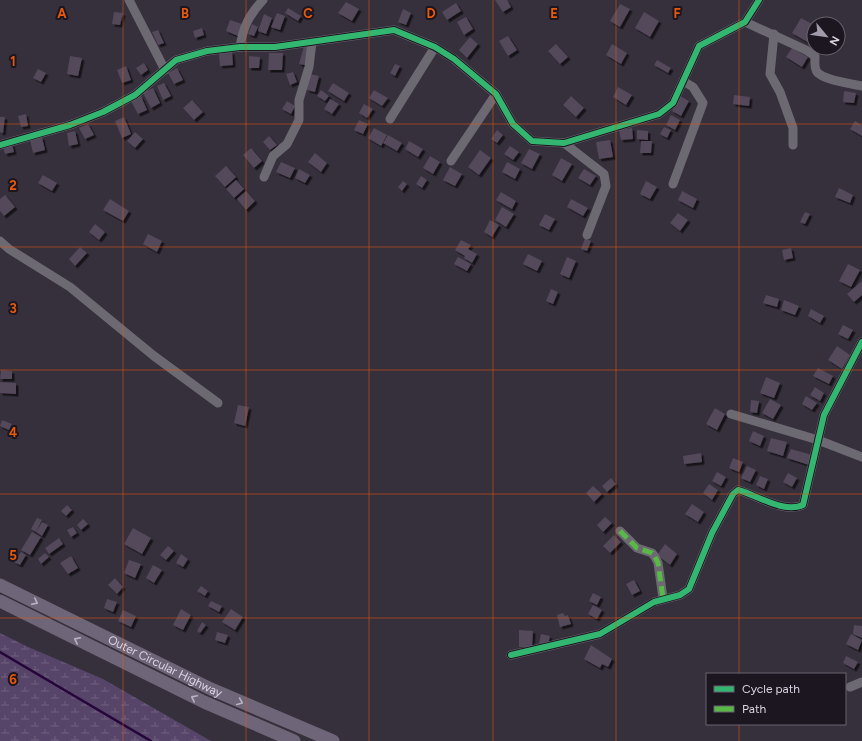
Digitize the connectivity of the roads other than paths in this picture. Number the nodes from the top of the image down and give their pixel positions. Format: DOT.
graph roads {
  1 [pos="129,0"];
  2 [pos="263,0"];
  3 [pos="759,0"];
  4 [pos="745,22"];
  5 [pos="774,34"];
  6 [pos="312,42"];
  7 [pos="240,47"];
  8 [pos="434,47"];
  9 [pos="165,70"];
  10 [pos="683,81"];
  11 [pos="862,86"];
  12 [pos="496,94"];
  13 [pos="390,119"];
  14 [pos="564,143"];
  15 [pos="0,145"];
  16 [pos="793,145"];
  17 [pos="451,161"];
  18 [pos="264,177"];
  19 [pos="673,184"];
  20 [pos="587,235"];
  21 [pos="0,241"];
  22 [pos="861,347"];
  23 [pos="218,403"];
  24 [pos="731,414"];
  25 [pos="818,440"];
  26 [pos="862,457"];
  27 [pos="620,531"];
  28 [pos="0,585"];
  29 [pos="663,598"];
  30 [pos="0,601"];
  31 [pos="511,655"];
  32 [pos="862,682"];
  33 [pos="850,687"];
  34 [pos="294,741"];
  35 [pos="333,741"];
  1 -- 9 [label="street"];
  2 -- 7 [label="street"];
  3 -- 4 [label="street"];
  4 -- 5 [label="street"];
  4 -- 10 [label="street"];
  5 -- 11 [label="street"];
  5 -- 16 [label="street"];
  6 -- 7 [label="street"];
  6 -- 8 [label="street"];
  6 -- 18 [label="street"];
  7 -- 9 [label="street"];
  8 -- 12 [label="street"];
  8 -- 13 [label="street"];
  9 -- 15 [label="street"];
  10 -- 14 [label="street"];
  10 -- 19 [label="street"];
  12 -- 14 [label="street"];
  12 -- 17 [label="street"];
  14 -- 20 [label="street"];
  21 -- 23 [label="street"];
  22 -- 25 [label="street"];
  24 -- 25 [label="street"];
  25 -- 26 [label="street"];
  25 -- 29 [label="street"];
  27 -- 29 [label="street"];
  28 -- 35 [label="highway, Outer Circular Highway, one-way"];
  29 -- 31 [label="street"];
  34 -- 30 [label="highway, Outer Circular Highway, one-way"];
  32 -- 33 [label="street"];
}
